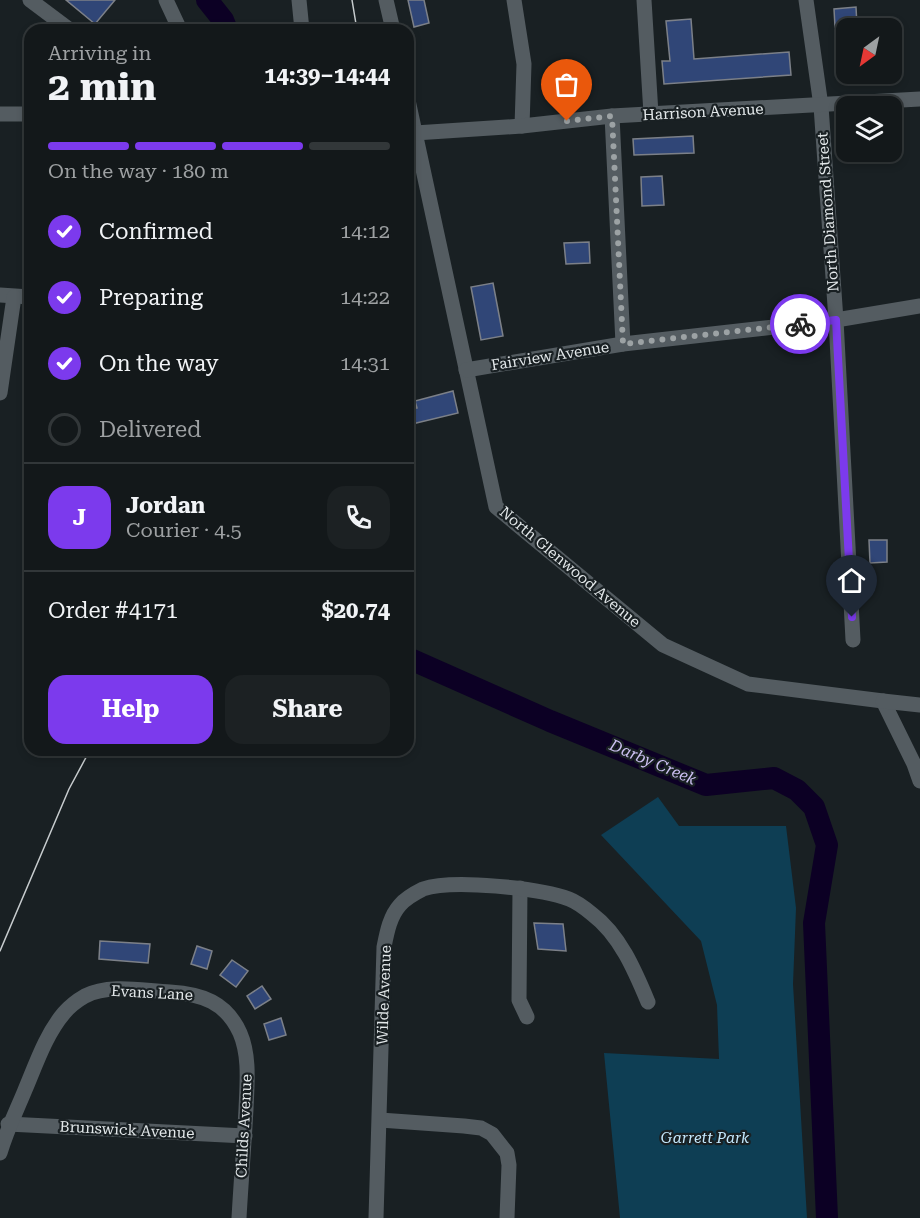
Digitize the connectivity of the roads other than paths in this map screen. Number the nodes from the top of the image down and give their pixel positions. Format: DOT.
graph roads {
  1 [pos="30,0"];
  2 [pos="166,0"];
  3 [pos="299,0"];
  4 [pos="386,0"];
  5 [pos="514,0"];
  6 [pos="644,0"];
  7 [pos="806,0"];
  8 [pos="62,24"];
  9 [pos="177,24"];
  10 [pos="301,24"];
  11 [pos="392,24"];
  12 [pos="920,99"];
  13 [pos="821,106"];
  14 [pos="0,114"];
  15 [pos="24,114"];
  16 [pos="651,114"];
  17 [pos="612,116"];
  18 [pos="522,126"];
  19 [pos="414,128"];
  20 [pos="415,133"];
  21 [pos="7,296"];
  22 [pos="24,297"];
  23 [pos="920,306"];
  24 [pos="836,320"];
  25 [pos="623,344"];
  26 [pos="466,370"];
  27 [pos="0,393"];
  28 [pos="853,640"];
  29 [pos="883,701"];
  30 [pos="920,705"];
  31 [pos="920,781"];
  32 [pos="519,888"];
  33 [pos="648,1002"];
  34 [pos="527,1017"];
  35 [pos="241,1035"];
  36 [pos="380,1120"];
  37 [pos="8,1124"];
  38 [pos="245,1136"];
  39 [pos="0,1153"];
  40 [pos="239,1218"];
  41 [pos="376,1218"];
  42 [pos="507,1218"];
  1 -- 8 [label="street"];
  2 -- 9 [label="street"];
  3 -- 10 [label="street"];
  4 -- 11 [label="street"];
  5 -- 18 [label="street"];
  6 -- 16 [label="street"];
  7 -- 13 [label="street, North Diamond Street"];
  12 -- 13 [label="street, Harrison Avenue"];
  13 -- 16 [label="street, Harrison Avenue"];
  13 -- 24 [label="street, North Diamond Street"];
  14 -- 15 [label="street"];
  16 -- 17 [label="street, Harrison Avenue"];
  17 -- 18 [label="street, Harrison Avenue"];
  17 -- 25 [label="street"];
  18 -- 20 [label="street, Harrison Avenue"];
  19 -- 20 [label="street, North Glenwood Avenue"];
  20 -- 26 [label="street, North Glenwood Avenue"];
  21 -- 22 [label="street"];
  21 -- 27 [label="street"];
  23 -- 24 [label="street, Fairview Avenue"];
  24 -- 25 [label="street, Fairview Avenue"];
  24 -- 28 [label="street, North Diamond Street"];
  25 -- 26 [label="street, Fairview Avenue"];
  26 -- 29 [label="street, North Glenwood Avenue"];
  29 -- 30 [label="street, North Glenwood Avenue"];
  29 -- 31 [label="street"];
  32 -- 33 [label="street, Wilde Avenue"];
  32 -- 34 [label="street"];
  32 -- 36 [label="street, Wilde Avenue"];
  35 -- 37 [label="street, Evans Lane"];
  35 -- 38 [label="street, Childs Avenue"];
  36 -- 41 [label="street, Wilde Avenue"];
  36 -- 42 [label="street"];
  37 -- 38 [label="street, Brunswick Avenue"];
  37 -- 39 [label="street, Evans Lane"];
  38 -- 40 [label="street, Childs Avenue"];
}
